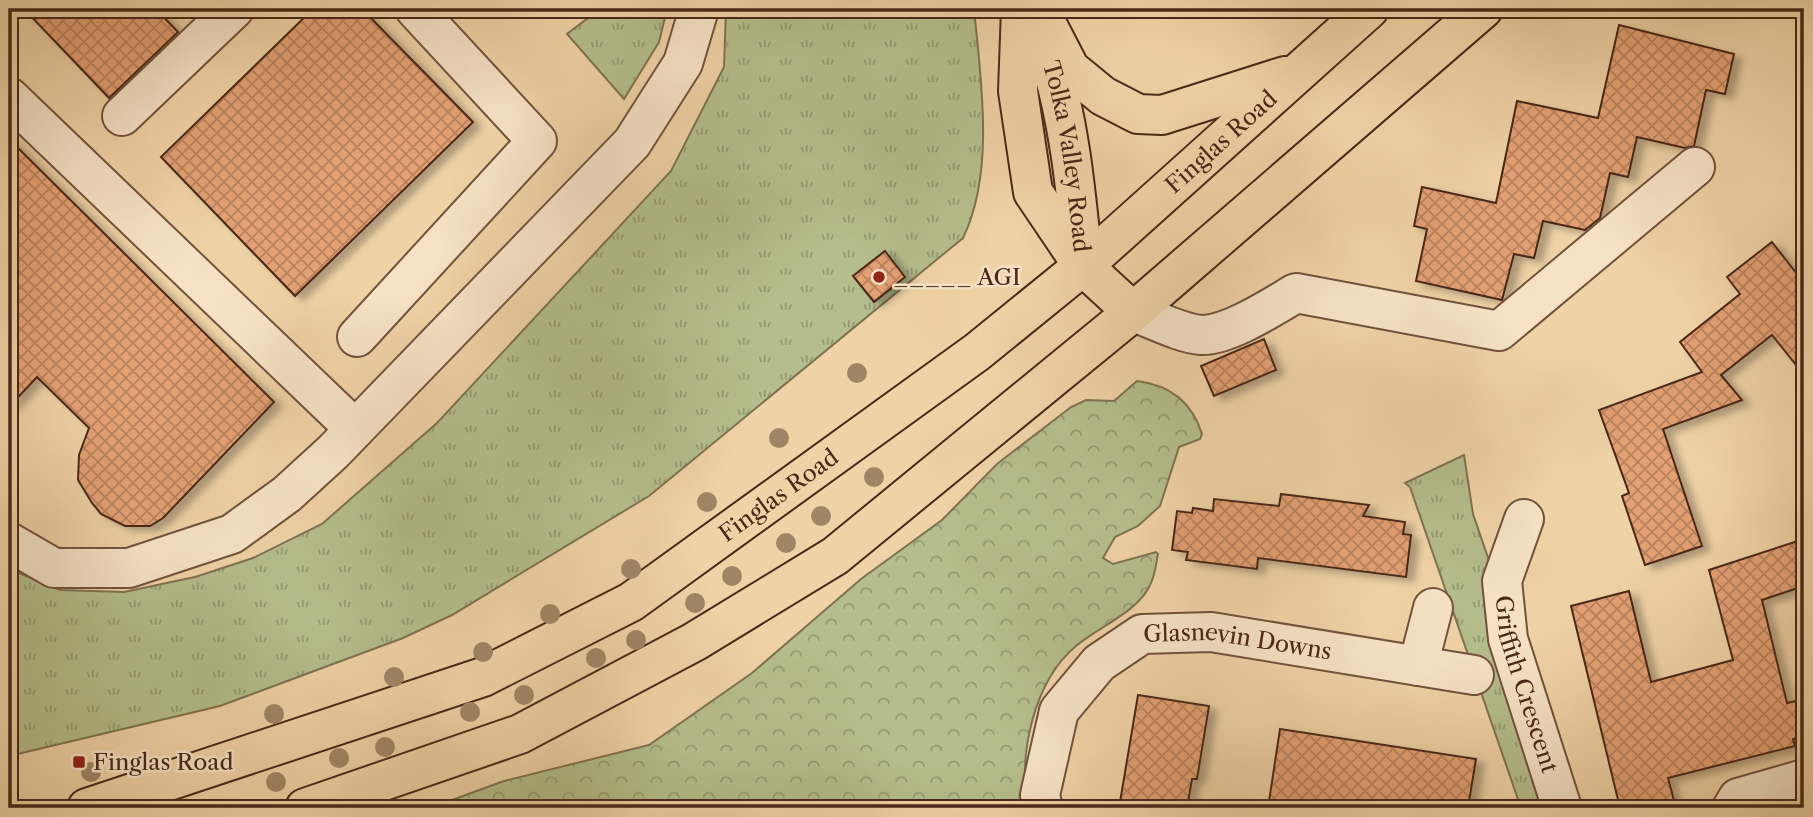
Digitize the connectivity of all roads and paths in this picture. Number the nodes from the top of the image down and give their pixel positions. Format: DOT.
graph roads {
  1 [pos="234,9"];
  2 [pos="415,9"];
  3 [pos="699,9"];
  4 [pos="1021,9"];
  5 [pos="1033,9"];
  6 [pos="1039,9"];
  7 [pos="1369,9"];
  8 [pos="1483,9"];
  9 [pos="1296,72"];
  10 [pos="9,97"];
  11 [pos="122,116"];
  12 [pos="1695,167"];
  13 [pos="1083,266"];
  14 [pos="1133,312"];
  15 [pos="356,337"];
  16 [pos="355,429"];
  17 [pos="1524,519"];
  18 [pos="9,542"];
  19 [pos="1433,608"];
  20 [pos="1418,666"];
  21 [pos="1474,675"];
  22 [pos="1804,779"];
  23 [pos="87,808"];
  24 [pos="305,808"];
  25 [pos="1043,808"];
  26 [pos="1562,808"];
  27 [pos="1732,808"];
  1 -- 11 [label="street"];
  2 -- 15 [label="street"];
  3 -- 16 [label="street"];
  4 -- 13 [label="main road, Tolka Valley Road"];
  5 -- 13 [label="main road, Tolka Valley Road"];
  6 -- 9 [label="main road"];
  7 -- 9 [label="main road, Finglas Road"];
  8 -- 14 [label="main road"];
  9 -- 13 [label="main road, Finglas Road"];
  10 -- 16 [label="street"];
  12 -- 14 [label="street"];
  13 -- 14 [label="main road, Tolka Valley Road"];
  13 -- 23 [label="main road, Finglas Road"];
  14 -- 24 [label="main road"];
  16 -- 18 [label="street"];
  17 -- 26 [label="street, Griffith Crescent"];
  19 -- 20 [label="street"];
  20 -- 21 [label="street, Glasnevin Downs"];
  20 -- 25 [label="street, Glasnevin Downs"];
  22 -- 27 [label="street"];
}
